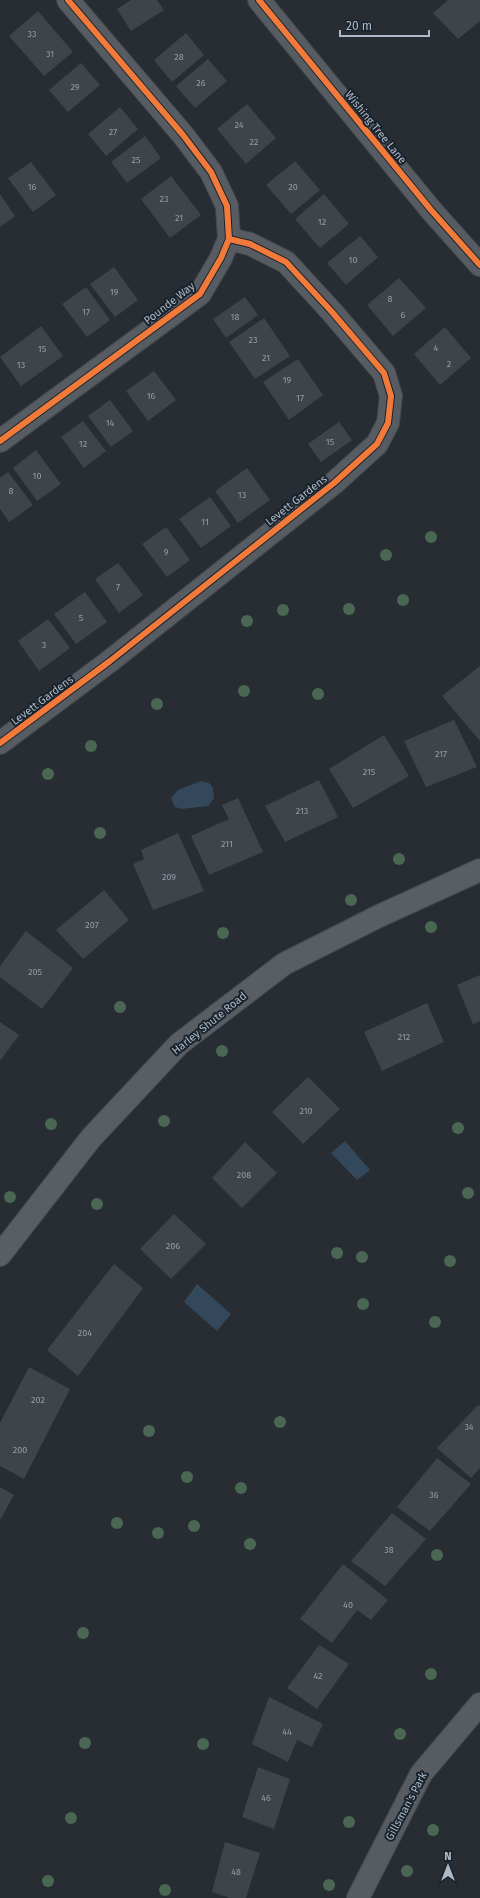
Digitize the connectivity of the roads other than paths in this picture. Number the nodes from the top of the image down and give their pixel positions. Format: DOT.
graph roads {
  1 [pos="68,0"];
  2 [pos="259,0"];
  3 [pos="229,240"];
  4 [pos="480,265"];
  5 [pos="0,441"];
  6 [pos="0,743"];
  7 [pos="480,870"];
  8 [pos="2,1249"];
  9 [pos="480,1704"];
  10 [pos="358,1898"];
  1 -- 3 [label="street, Pounde Way"];
  2 -- 4 [label="street, Wishing Tree Lane"];
  3 -- 5 [label="street, Pounde Way"];
  3 -- 6 [label="street, Levett Gardens"];
  7 -- 8 [label="main road, Harley Shute Road"];
  9 -- 10 [label="street, Gillsman's Park"];
}
